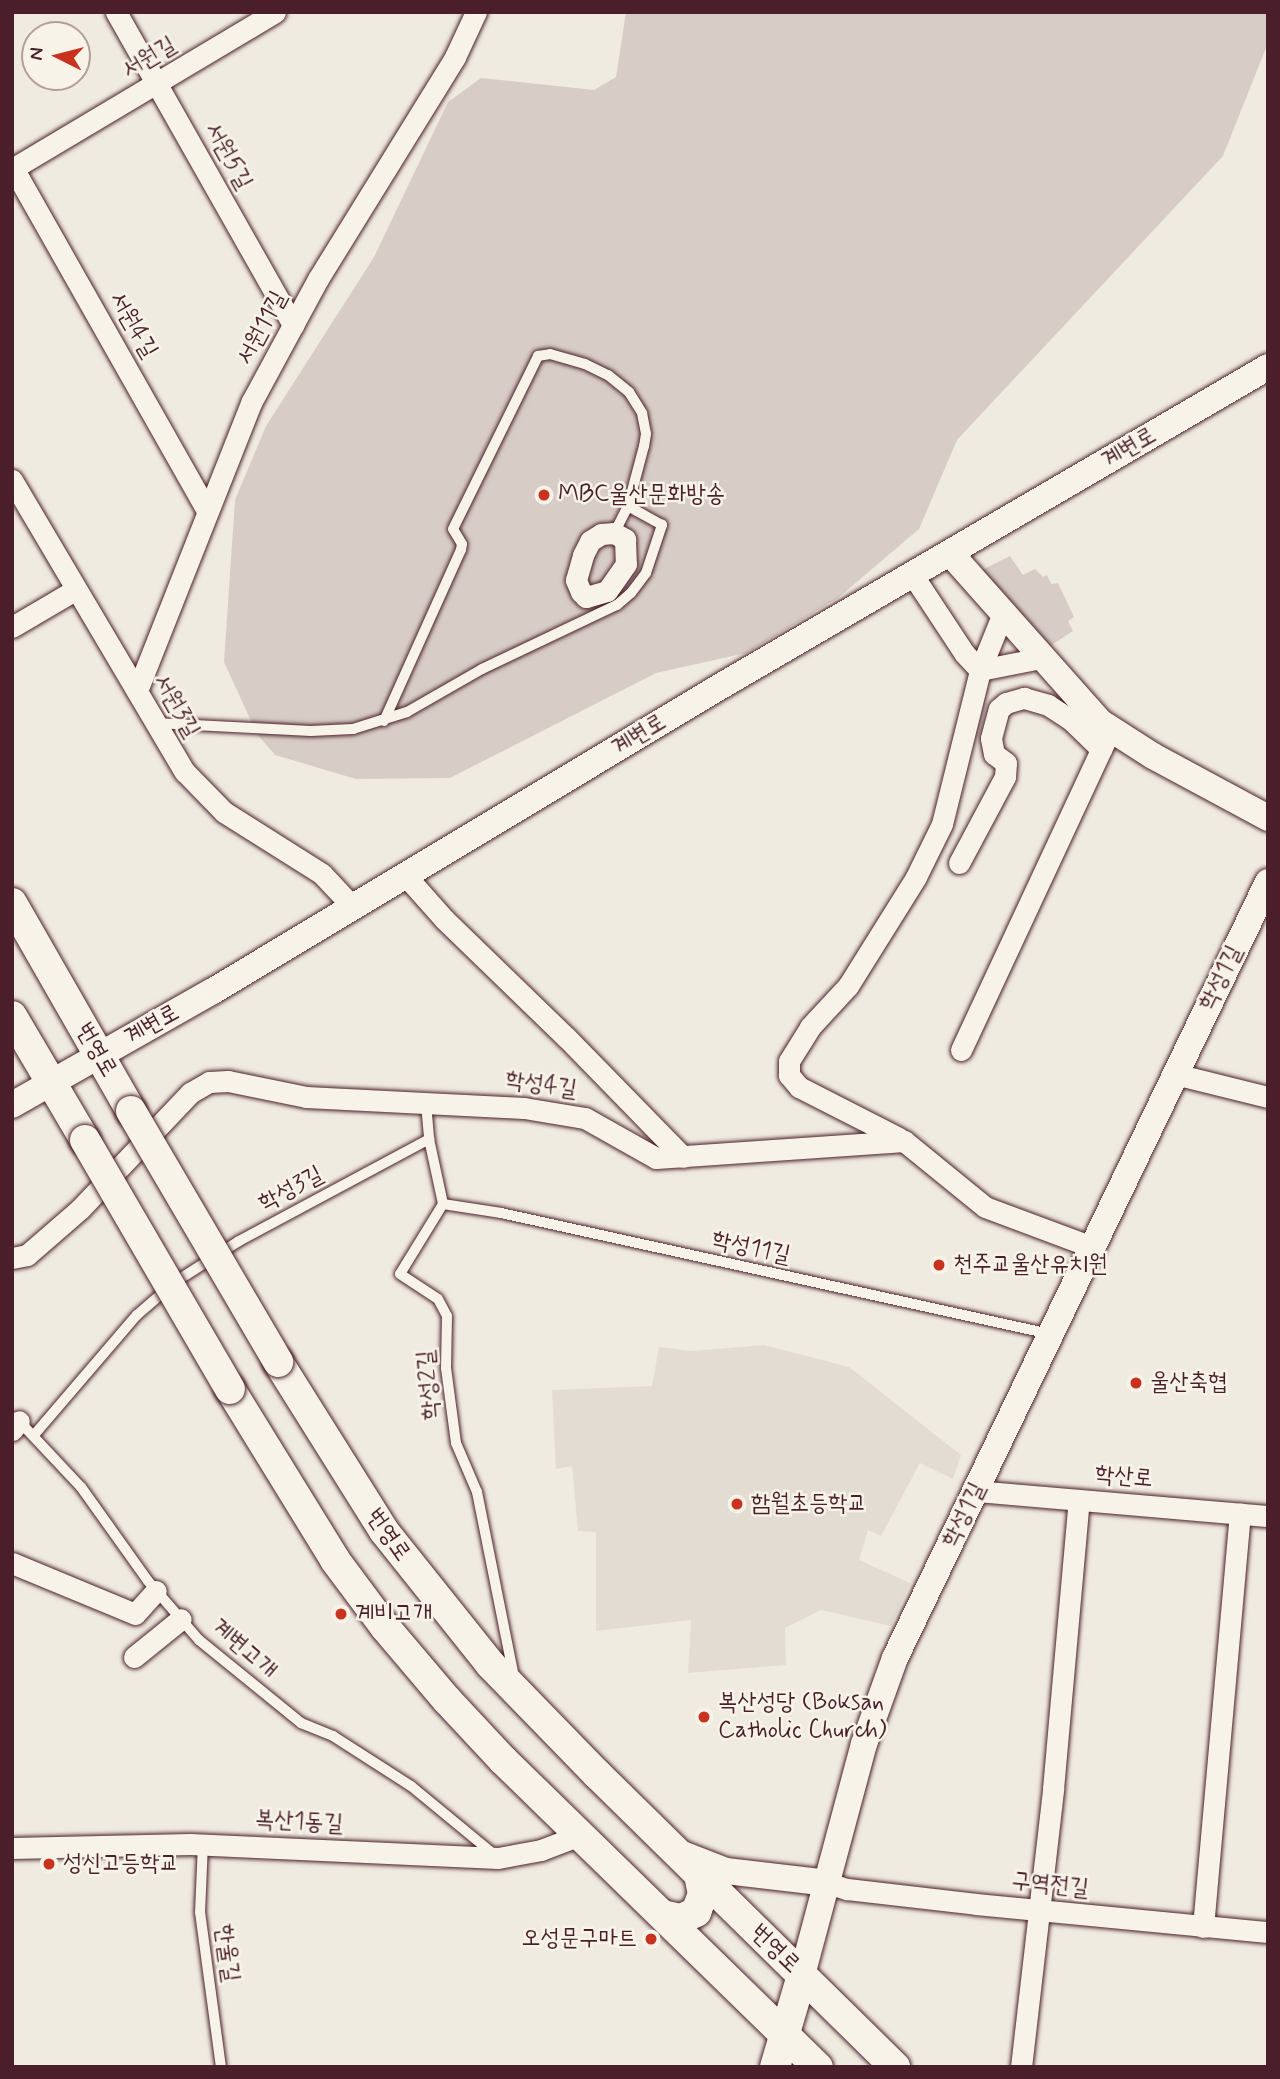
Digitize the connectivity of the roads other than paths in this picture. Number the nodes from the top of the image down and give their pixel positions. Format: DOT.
graph roads {
  1 [pos="116,12"];
  2 [pos="275,12"];
  3 [pos="476,12"];
  4 [pos="157,84"];
  5 [pos="13,168"];
  6 [pos="293,325"];
  7 [pos="1268,367"];
  8 [pos="12,480"];
  9 [pos="628,506"];
  10 [pos="207,510"];
  11 [pos="614,533"];
  12 [pos="950,553"];
  13 [pos="912,574"];
  14 [pos="75,590"];
  15 [pos="1003,613"];
  16 [pos="12,627"];
  17 [pos="1041,658"];
  18 [pos="980,670"];
  19 [pos="137,691"];
  20 [pos="384,721"];
  21 [pos="155,723"];
  22 [pos="1106,739"];
  23 [pos="1268,818"];
  24 [pos="958,863"];
  25 [pos="405,875"];
  26 [pos="1268,882"];
  27 [pos="12,904"];
  28 [pos="352,906"];
  29 [pos="12,1016"];
  30 [pos="961,1050"];
  31 [pos="99,1055"];
  32 [pos="1175,1074"];
  33 [pos="51,1083"];
  34 [pos="1268,1097"];
  35 [pos="426,1103"];
  36 [pos="12,1105"];
  37 [pos="429,1139"];
  38 [pos="904,1141"];
  39 [pos="683,1157"];
  40 [pos="443,1204"];
  41 [pos="1091,1247"];
  42 [pos="12,1258"];
  43 [pos="1050,1334"];
  44 [pos="19,1426"];
  45 [pos="976,1491"];
  46 [pos="1079,1500"];
  47 [pos="1240,1514"];
  48 [pos="1268,1516"];
  49 [pos="12,1563"];
  50 [pos="156,1591"];
  51 [pos="181,1619"];
  52 [pos="134,1657"];
  53 [pos="517,1693"];
  54 [pos="580,1835"];
  55 [pos="203,1844"];
  56 [pos="12,1848"];
  57 [pos="674,1850"];
  58 [pos="498,1857"];
  59 [pos="699,1875"];
  60 [pos="828,1883"];
  61 [pos="1038,1910"];
  62 [pos="663,1916"];
  63 [pos="1203,1927"];
  64 [pos="1268,1932"];
  65 [pos="802,1975"];
  66 [pos="784,2034"];
  67 [pos="221,2067"];
  68 [pos="775,2067"];
  69 [pos="798,2067"];
  70 [pos="818,2067"];
  71 [pos="895,2067"];
  72 [pos="1021,2067"];
  1 -- 4 [label="street, 서원5길"];
  2 -- 4 [label="street, 서원길"];
  3 -- 6 [label="street, 서원11길"];
  4 -- 5 [label="street, 서원길"];
  4 -- 6 [label="street, 서원5길"];
  5 -- 10 [label="street, 서원4길"];
  6 -- 10 [label="street, 서원11길"];
  7 -- 12 [label="street, 계변로"];
  8 -- 14 [label="street, 서원3길"];
  9 -- 11 [label="lane"];
  9 -- 20 [label="lane"];
  9 -- 20 [label="lane"];
  10 -- 19 [label="street, 서원11길"];
  12 -- 13 [label="street, 계변로"];
  12 -- 15 [label="street"];
  13 -- 18 [label="street"];
  13 -- 25 [label="street, 계변로"];
  14 -- 16 [label="street"];
  14 -- 19 [label="street, 서원3길"];
  15 -- 17 [label="street"];
  15 -- 18 [label="street"];
  17 -- 18 [label="street"];
  17 -- 22 [label="street"];
  18 -- 38 [label="street"];
  19 -- 21 [label="street, 서원3길"];
  20 -- 21 [label="lane"];
  21 -- 28 [label="street, 서원3길"];
  22 -- 23 [label="street"];
  22 -- 24 [label="street"];
  22 -- 30 [label="street"];
  25 -- 28 [label="street, 계변로"];
  25 -- 39 [label="street"];
  26 -- 32 [label="street, 학성1길"];
  27 -- 31 [label="main road, 번영로"];
  28 -- 31 [label="street, 계변로"];
  29 -- 33 [label="main road"];
  31 -- 33 [label="street, 계변로"];
  31 -- 53 [label="main road, 번영로, bridge"];
  32 -- 34 [label="street"];
  32 -- 41 [label="street, 학성1길"];
  33 -- 36 [label="street, 계변로"];
  33 -- 54 [label="main road, bridge"];
  35 -- 37 [label="lane"];
  35 -- 39 [label="street, 학성4길"];
  35 -- 42 [label="street, 학성4길"];
  37 -- 40 [label="lane"];
  37 -- 44 [label="lane, 학성3길"];
  38 -- 39 [label="street, 학성4길"];
  38 -- 41 [label="street"];
  40 -- 43 [label="lane, 학성11길"];
  40 -- 53 [label="lane, 학성2길"];
  41 -- 43 [label="street, 학성1길"];
  43 -- 45 [label="street, 학성1길"];
  44 -- 50 [label="lane, 계변고개"];
  45 -- 46 [label="street, 학산로"];
  45 -- 60 [label="street, 학성1길"];
  46 -- 47 [label="street, 학산로"];
  46 -- 61 [label="street"];
  47 -- 48 [label="street, 학산로"];
  47 -- 63 [label="street"];
  49 -- 50 [label="street"];
  50 -- 51 [label="lane, 계변고개"];
  51 -- 52 [label="street"];
  51 -- 58 [label="lane, 계변고개"];
  53 -- 57 [label="main road, 번영로"];
  54 -- 58 [label="street, 복산1동길"];
  54 -- 62 [label="main road"];
  55 -- 56 [label="street, 복산1동길"];
  55 -- 58 [label="street, 복산1동길"];
  55 -- 67 [label="lane, 한울길"];
  57 -- 59 [label="main road, 번영로"];
  57 -- 60 [label="street"];
  59 -- 62 [label="main road"];
  59 -- 65 [label="main road, 번영로"];
  60 -- 61 [label="street, 구역전길"];
  60 -- 65 [label="street, 학성1길"];
  61 -- 63 [label="street, 구역전길"];
  61 -- 72 [label="street"];
  62 -- 66 [label="main road"];
  63 -- 64 [label="street, 구역전길"];
  65 -- 66 [label="main road"];
  65 -- 71 [label="main road, 번영로"];
  66 -- 68 [label="main road"];
  66 -- 69 [label="street"];
  66 -- 70 [label="main road"];
}
